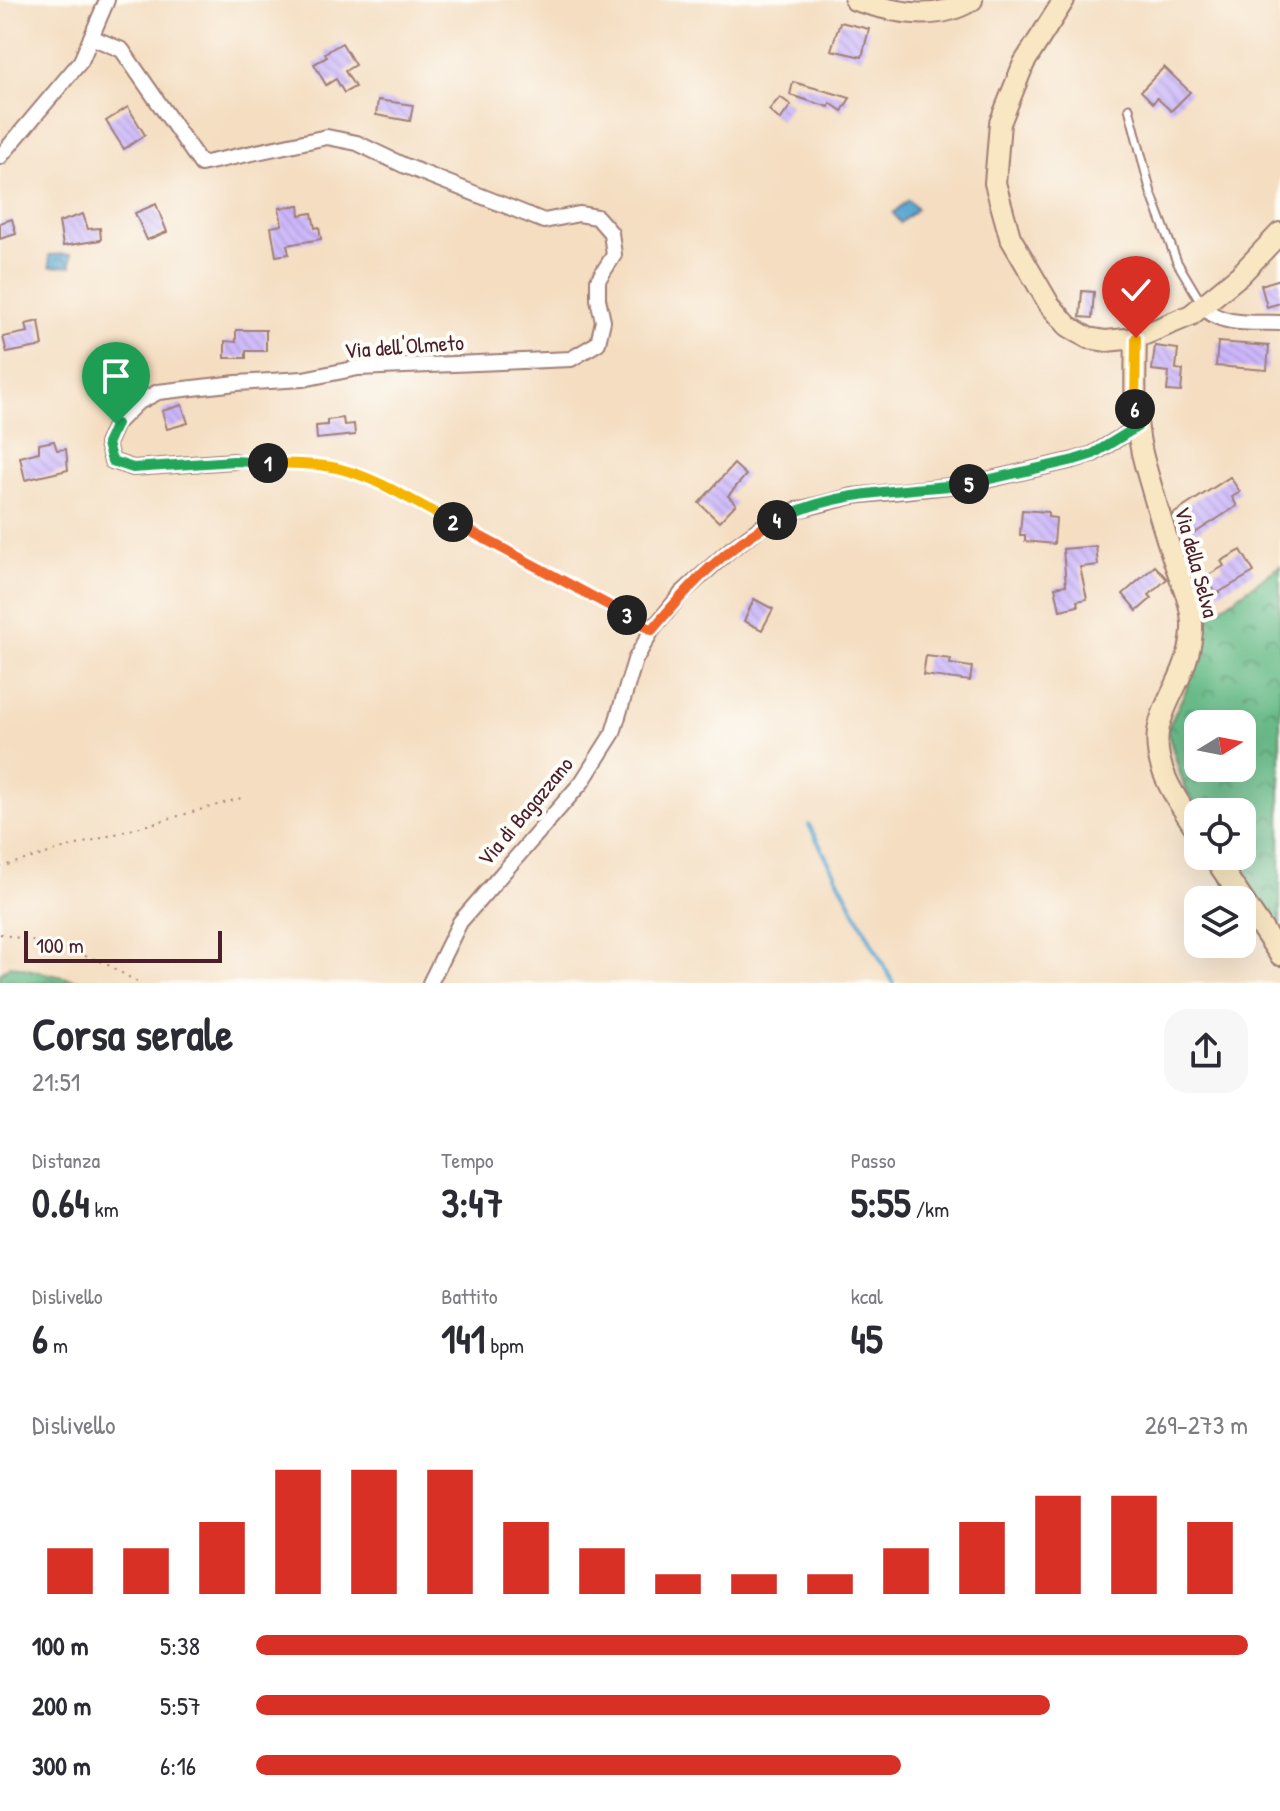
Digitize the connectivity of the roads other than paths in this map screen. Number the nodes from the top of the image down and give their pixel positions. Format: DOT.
graph roads {
  1 [pos="107,0"];
  2 [pos="855,0"];
  3 [pos="972,0"];
  4 [pos="1064,0"];
  5 [pos="91,37"];
  6 [pos="1129,108"];
  7 [pos="0,157"];
  8 [pos="1280,233"];
  9 [pos="1203,306"];
  10 [pos="1280,323"];
  11 [pos="1136,338"];
  12 [pos="1137,427"];
  13 [pos="234,461"];
  14 [pos="1184,810"];
  15 [pos="1222,870"];
  16 [pos="1280,955"];
  17 [pos="430,983"];
  1 -- 5 [label="street"];
  2 -- 3 [label="street"];
  4 -- 11 [label="street"];
  5 -- 7 [label="street"];
  5 -- 13 [label="street, Via dell'Olmeto"];
  6 -- 9 [label="lane"];
  8 -- 9 [label="street"];
  9 -- 10 [label="street"];
  9 -- 11 [label="street"];
  11 -- 12 [label="street, Via della Selva"];
  12 -- 14 [label="street, Via della Selva"];
  12 -- 17 [label="street, Via di Bagazzano"];
  15 -- 16 [label="street"];
}
